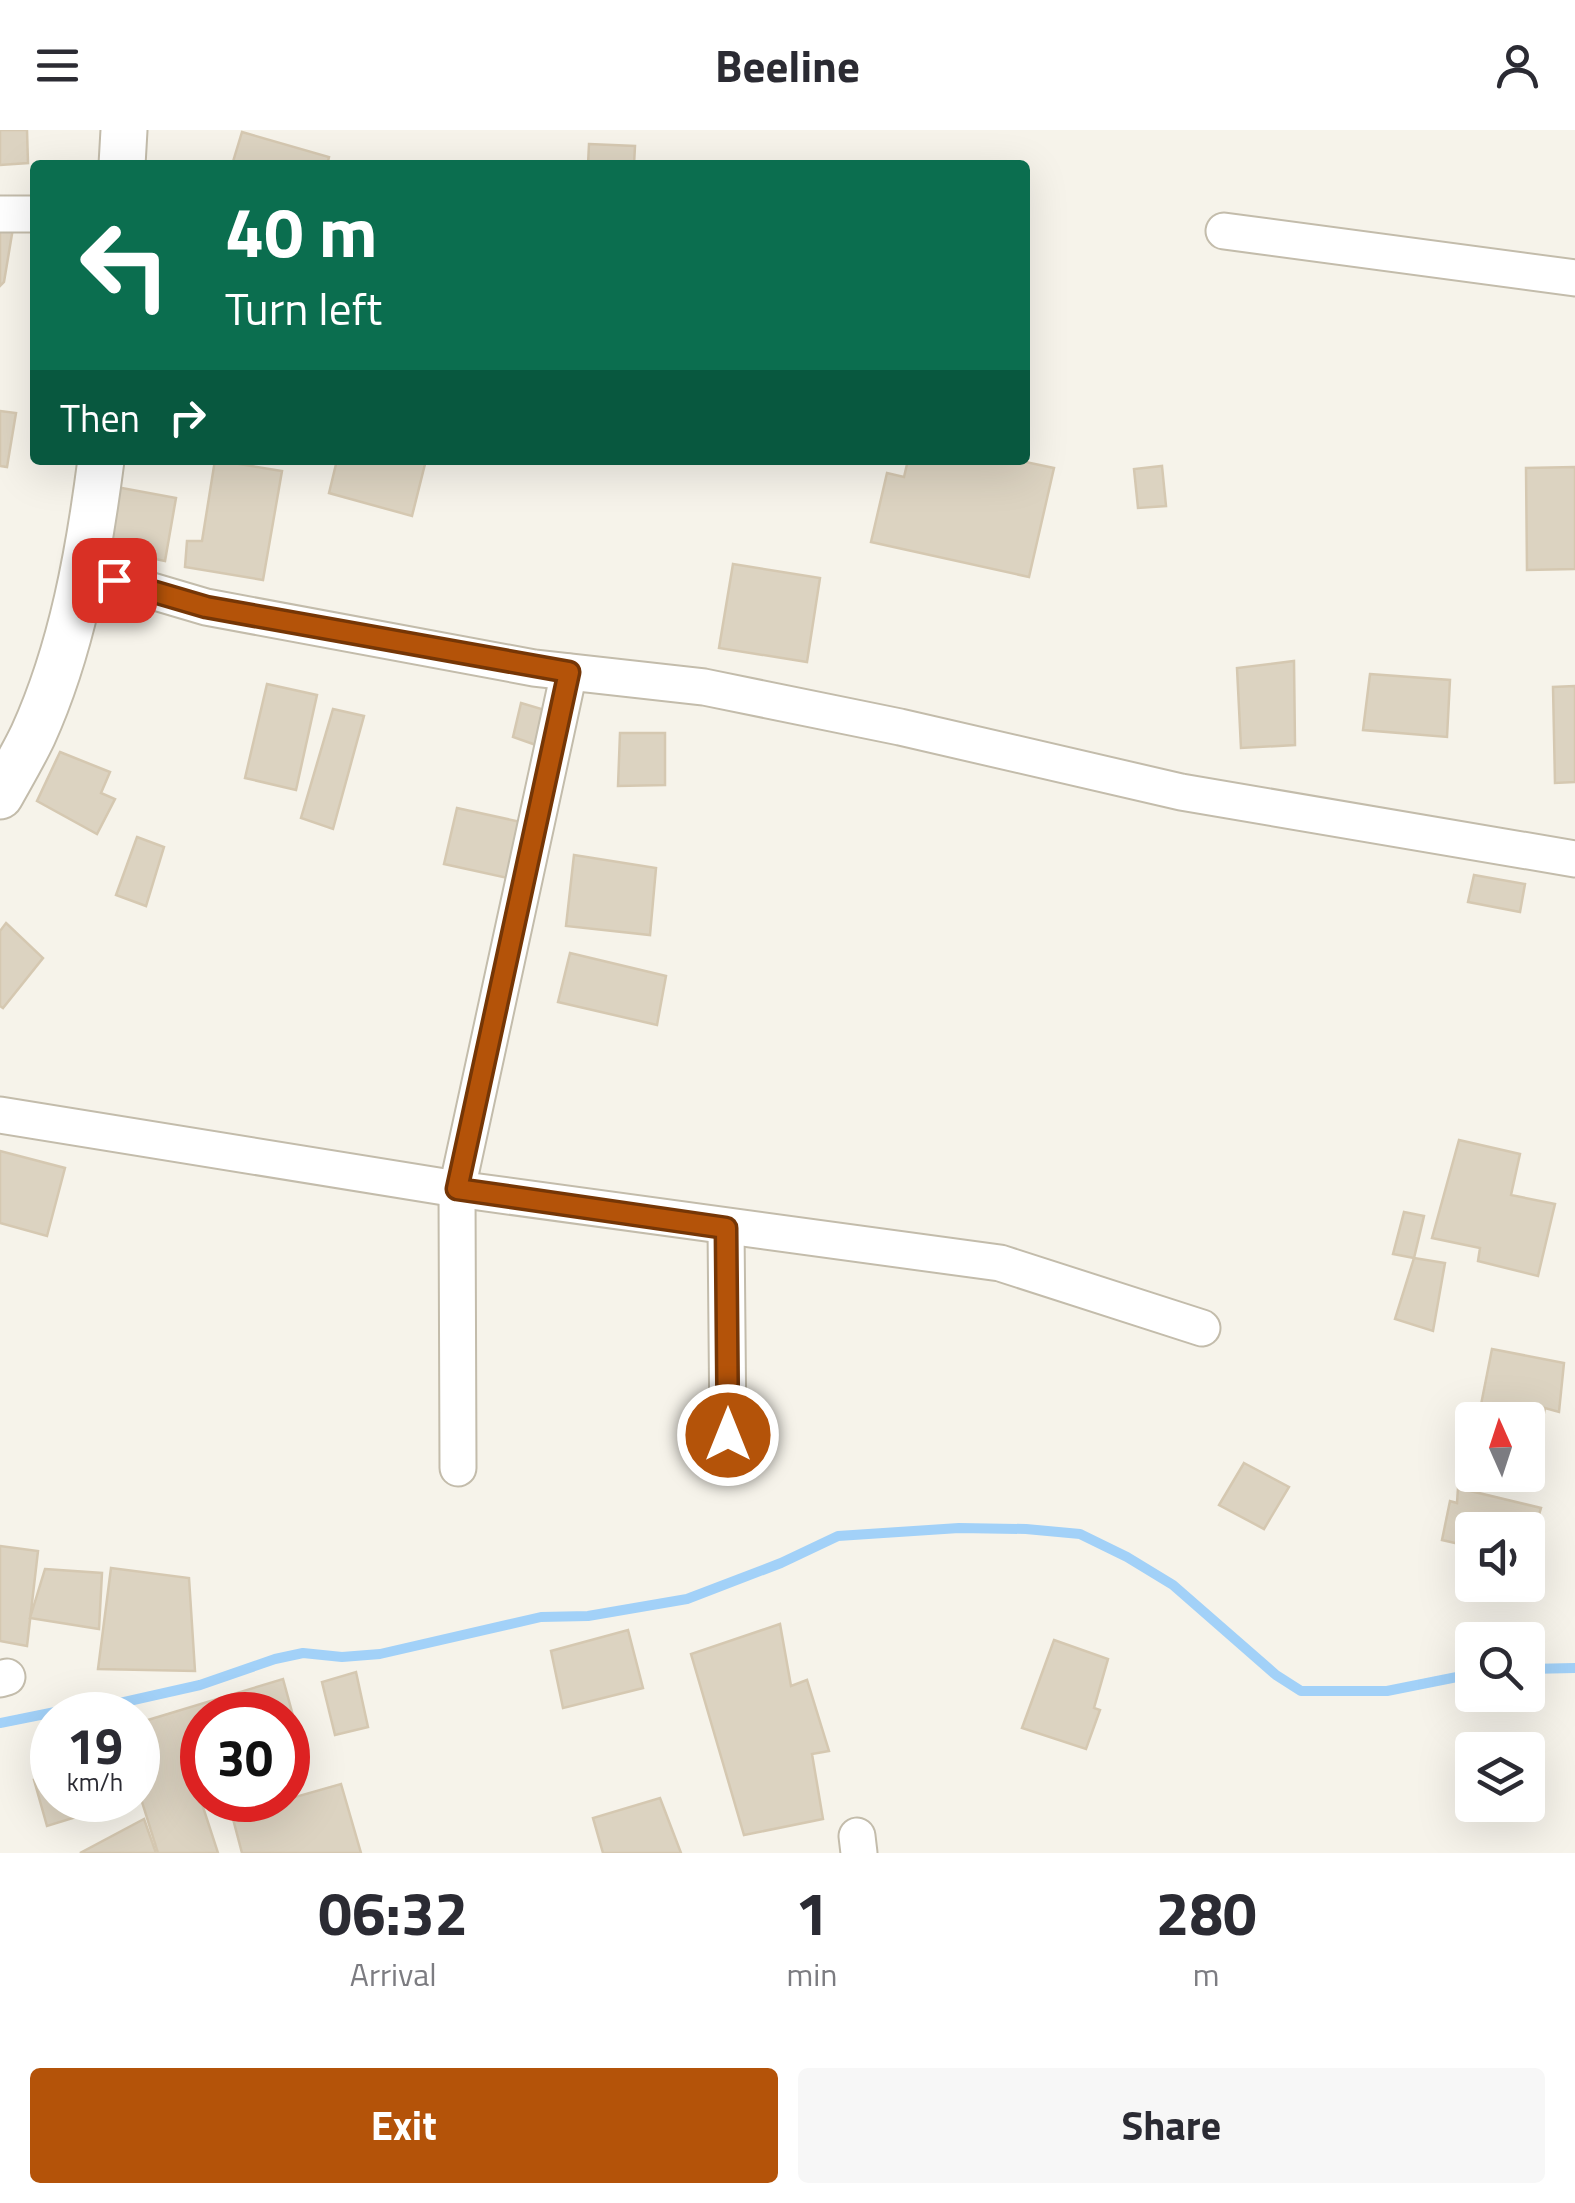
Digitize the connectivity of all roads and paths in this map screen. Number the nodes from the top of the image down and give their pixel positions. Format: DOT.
graph roads {
  1 [pos="124,130"];
  2 [pos="122,160"];
  3 [pos="0,214"];
  4 [pos="30,214"];
  5 [pos="1224,231"];
  6 [pos="1575,278"];
  7 [pos="101,465"];
  8 [pos="84,571"];
  9 [pos="569,672"];
  10 [pos="0,796"];
  11 [pos="1575,859"];
  12 [pos="0,1115"];
  13 [pos="457,1189"];
  14 [pos="726,1228"];
  15 [pos="1202,1328"];
  16 [pos="728,1435"];
  17 [pos="458,1468"];
  1 -- 2 [label="street"];
  3 -- 4 [label="street"];
  5 -- 6 [label="street"];
  7 -- 8 [label="street"];
  8 -- 9 [label="street"];
  8 -- 10 [label="street"];
  9 -- 11 [label="street"];
  9 -- 13 [label="street"];
  12 -- 13 [label="street"];
  13 -- 14 [label="street"];
  13 -- 17 [label="street"];
  14 -- 15 [label="street"];
  14 -- 16 [label="street"];
}
